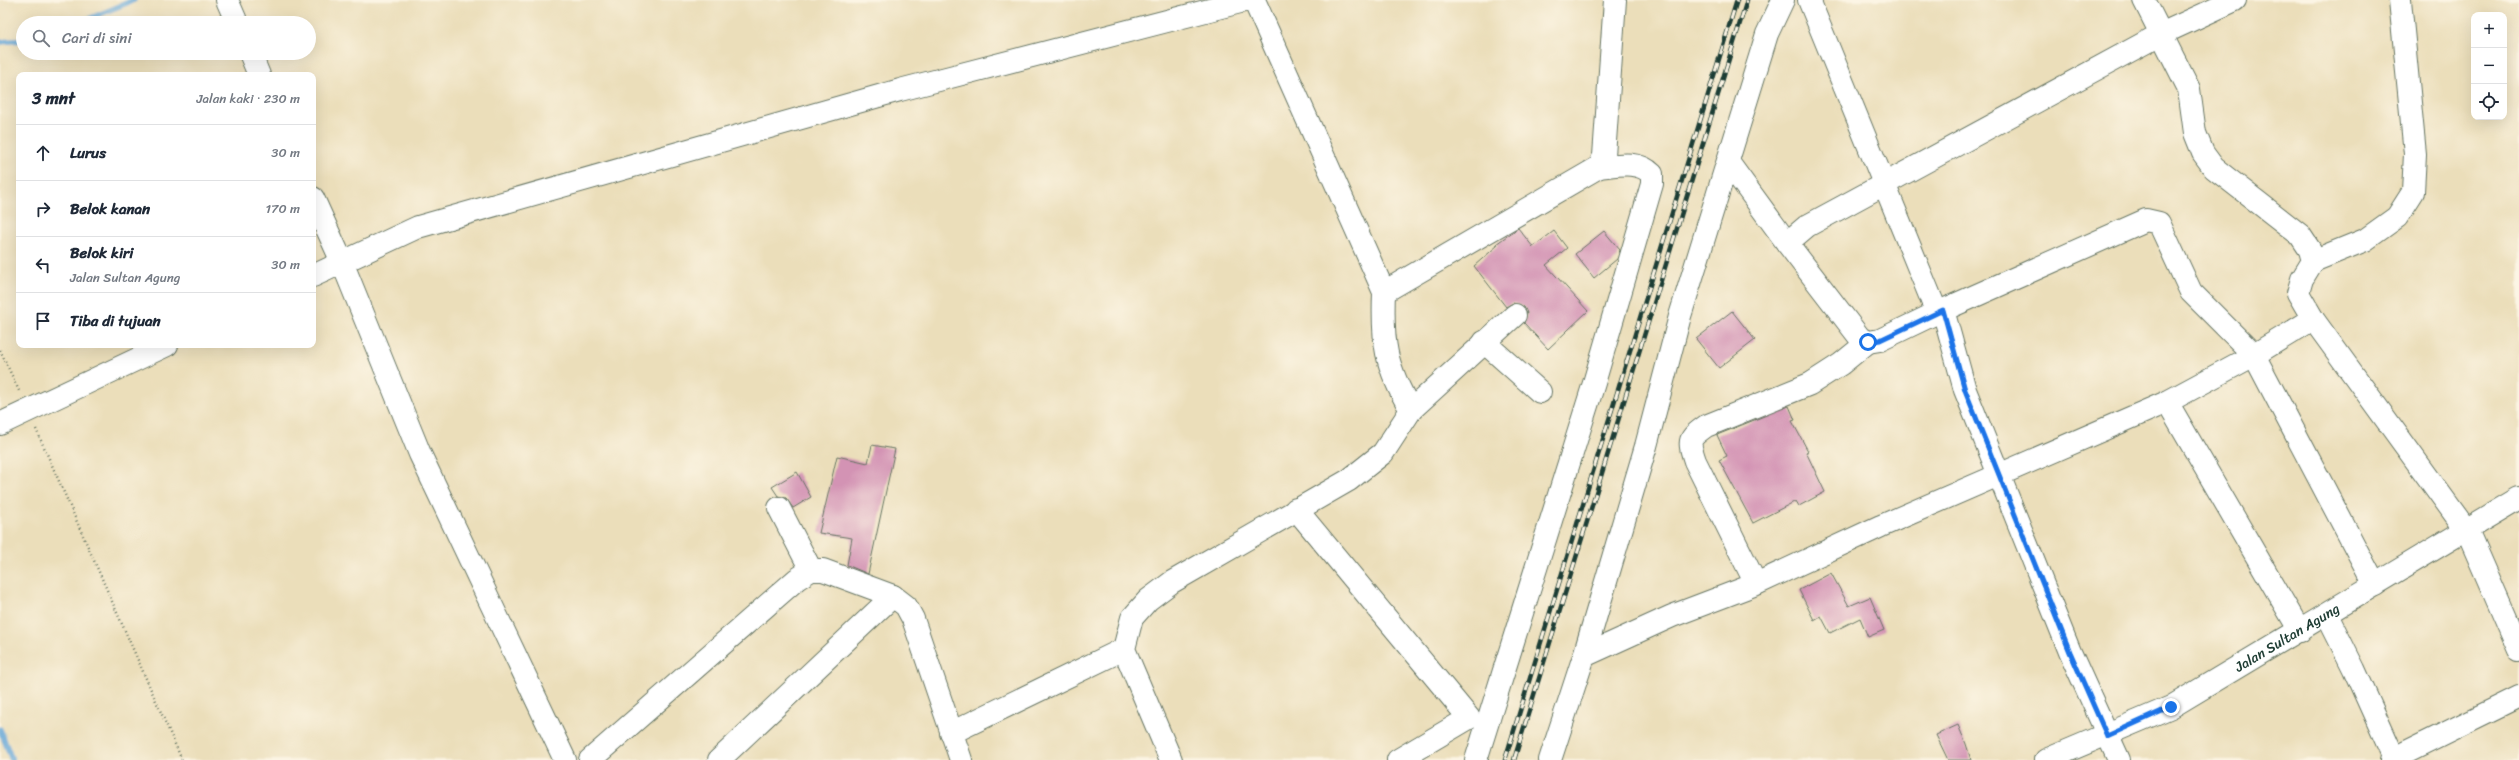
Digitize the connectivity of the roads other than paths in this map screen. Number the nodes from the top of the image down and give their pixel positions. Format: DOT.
graph roads {
  1 [pos="227,0"];
  2 [pos="1248,0"];
  3 [pos="1254,0"];
  4 [pos="1615,0"];
  5 [pos="1783,0"];
  6 [pos="1809,0"];
  7 [pos="2144,0"];
  8 [pos="2235,0"];
  9 [pos="2400,0"];
  10 [pos="234,16"];
  11 [pos="2161,34"];
  12 [pos="253,60"];
  13 [pos="258,72"];
  14 [pos="1728,162"];
  15 [pos="1599,167"];
  16 [pos="1883,185"];
  17 [pos="316,205"];
  18 [pos="1787,243"];
  19 [pos="2314,261"];
  20 [pos="342,262"];
  21 [pos="316,275"];
  22 [pos="1384,292"];
  23 [pos="1940,311"];
  24 [pos="1515,315"];
  25 [pos="2312,319"];
  26 [pos="1484,342"];
  27 [pos="1868,342"];
  28 [pos="162,348"];
  29 [pos="2254,355"];
  30 [pos="1540,392"];
  31 [pos="2167,402"];
  32 [pos="1411,410"];
  33 [pos="0,424"];
  34 [pos="2000,474"];
  35 [pos="2519,498"];
  36 [pos="779,508"];
  37 [pos="1296,509"];
  38 [pos="2467,531"];
  39 [pos="811,570"];
  40 [pos="1756,584"];
  41 [pos="2375,585"];
  42 [pos="893,596"];
  43 [pos="2326,615"];
  44 [pos="2300,631"];
  45 [pos="1124,648"];
  46 [pos="2519,650"];
  47 [pos="1584,656"];
  48 [pos="2519,697"];
  49 [pos="1493,704"];
  50 [pos="1469,718"];
  51 [pos="951,732"];
  52 [pos="2107,736"];
  53 [pos="2394,759"];
  54 [pos="565,760"];
  55 [pos="590,760"];
  56 [pos="719,760"];
  57 [pos="961,760"];
  58 [pos="1171,760"];
  59 [pos="1398,760"];
  60 [pos="1476,760"];
  61 [pos="1550,760"];
  62 [pos="2046,760"];
  63 [pos="2118,760"];
  1 -- 10 [label="street"];
  2 -- 20 [label="street"];
  3 -- 22 [label="street"];
  4 -- 15 [label="street"];
  5 -- 14 [label="street"];
  6 -- 16 [label="street"];
  7 -- 11 [label="street"];
  8 -- 11 [label="street"];
  9 -- 19 [label="street"];
  11 -- 16 [label="street"];
  11 -- 19 [label="street"];
  12 -- 13 [label="street"];
  14 -- 18 [label="street"];
  14 -- 47 [label="street"];
  15 -- 22 [label="street"];
  15 -- 49 [label="street"];
  16 -- 18 [label="street"];
  16 -- 23 [label="street"];
  17 -- 20 [label="street"];
  18 -- 27 [label="street"];
  19 -- 25 [label="street"];
  20 -- 21 [label="street"];
  20 -- 54 [label="street"];
  22 -- 32 [label="street"];
  23 -- 27 [label="street"];
  23 -- 29 [label="street"];
  23 -- 34 [label="street"];
  24 -- 26 [label="street"];
  25 -- 29 [label="street"];
  25 -- 38 [label="street"];
  26 -- 30 [label="street"];
  26 -- 32 [label="street"];
  27 -- 40 [label="street"];
  28 -- 33 [label="street"];
  29 -- 31 [label="street"];
  29 -- 41 [label="street"];
  31 -- 34 [label="street"];
  31 -- 44 [label="street"];
  32 -- 37 [label="street"];
  34 -- 40 [label="street"];
  34 -- 52 [label="street"];
  35 -- 38 [label="street, Jalan Sultan Agung"];
  36 -- 39 [label="street"];
  37 -- 45 [label="street"];
  37 -- 50 [label="street"];
  38 -- 41 [label="street, Jalan Sultan Agung"];
  38 -- 46 [label="street"];
  39 -- 42 [label="street"];
  39 -- 55 [label="street"];
  40 -- 47 [label="street"];
  41 -- 43 [label="street, Jalan Sultan Agung"];
  42 -- 51 [label="street"];
  42 -- 56 [label="street"];
  43 -- 44 [label="street, Jalan Sultan Agung"];
  43 -- 53 [label="street"];
  44 -- 52 [label="street, Jalan Sultan Agung"];
  45 -- 51 [label="street"];
  45 -- 58 [label="street"];
  47 -- 61 [label="street"];
  48 -- 53 [label="street"];
  49 -- 50 [label="street"];
  49 -- 60 [label="street"];
  50 -- 59 [label="street"];
  51 -- 57 [label="street"];
  52 -- 62 [label="street, Jalan Sultan Agung"];
  52 -- 63 [label="street"];
}
